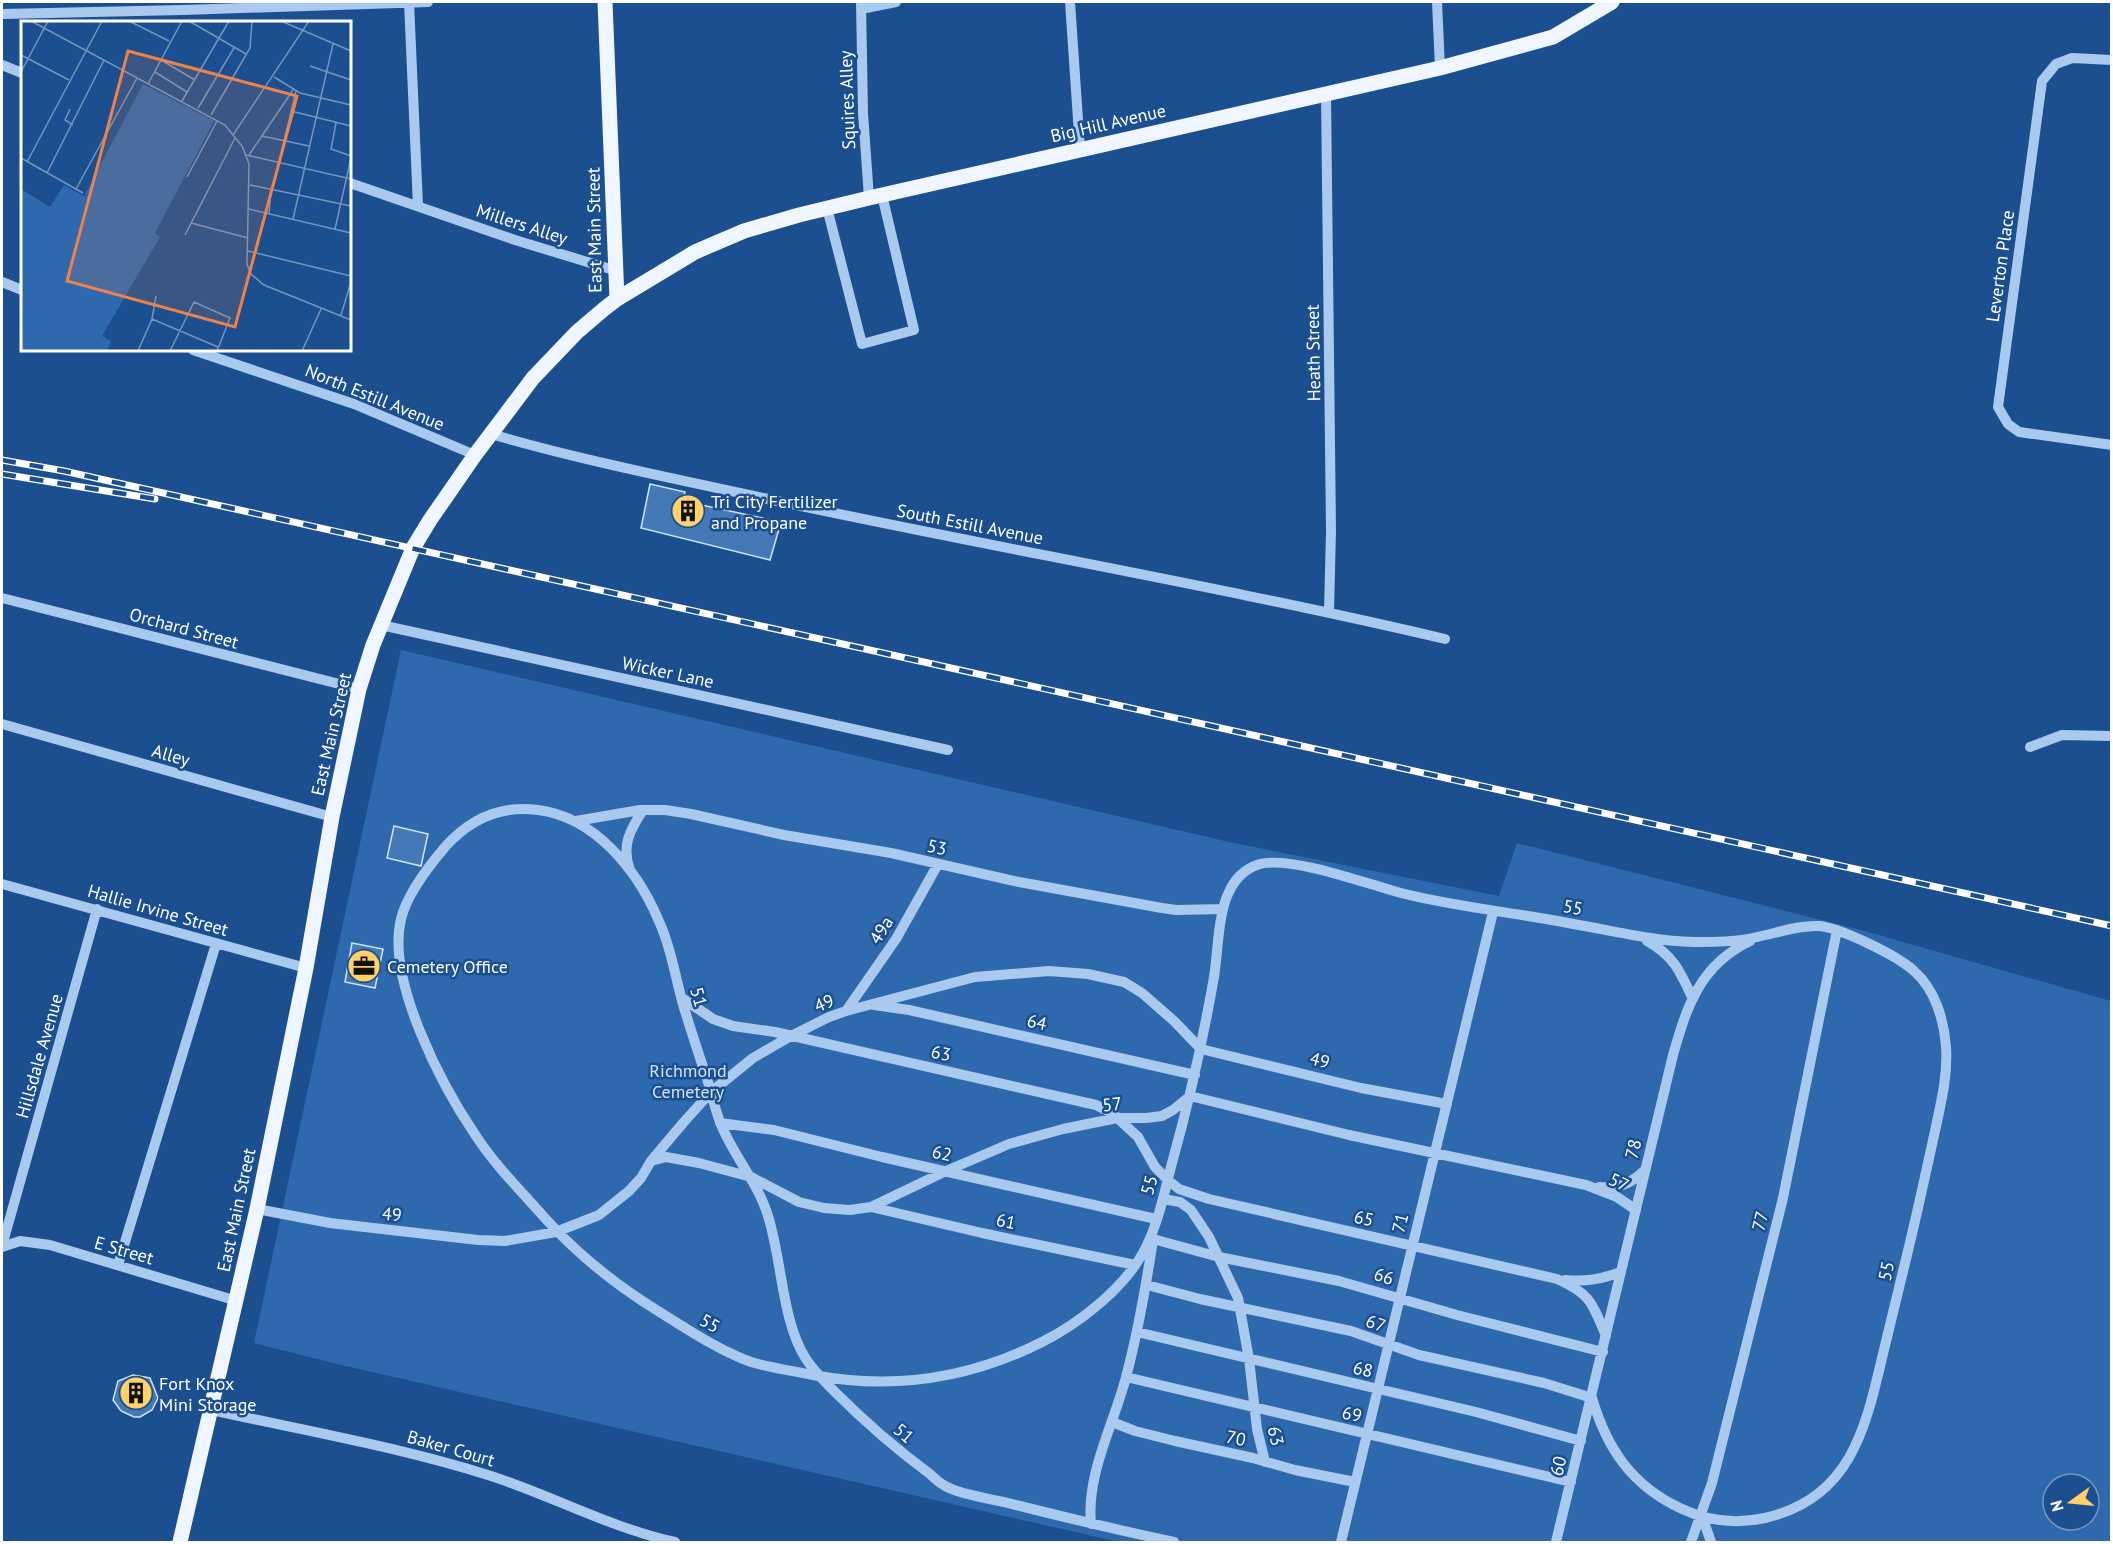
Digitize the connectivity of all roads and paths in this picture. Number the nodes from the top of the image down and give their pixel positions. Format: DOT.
graph roads {
  1 [pos="409,2"];
  2 [pos="428,2"];
  3 [pos="605,2"];
  4 [pos="896,2"];
  5 [pos="1070,2"];
  6 [pos="1437,2"];
  7 [pos="1612,2"];
  8 [pos="861,5"];
  9 [pos="141,6"];
  10 [pos="2,14"];
  11 [pos="2112,60"];
  12 [pos="2,66"];
  13 [pos="1440,68"];
  14 [pos="21,73"];
  15 [pos="1326,94"];
  16 [pos="1080,149"];
  17 [pos="351,183"];
  18 [pos="875,196"];
  19 [pos="418,206"];
  20 [pos="827,208"];
  21 [pos="617,271"];
  22 [pos="2,282"];
  23 [pos="21,290"];
  24 [pos="617,299"];
  25 [pos="207,352"];
  26 [pos="491,434"];
  27 [pos="2112,445"];
  28 [pos="475,455"];
  29 [pos="2,598"];
  30 [pos="1329,611"];
  31 [pos="381,625"];
  32 [pos="1445,639"];
  33 [pos="359,689"];
  34 [pos="2,724"];
  35 [pos="2112,736"];
  36 [pos="2030,747"];
  37 [pos="948,750"];
  38 [pos="643,810"];
  39 [pos="332,818"];
  40 [pos="576,821"];
  41 [pos="938,864"];
  42 [pos="631,873"];
  43 [pos="2,884"];
  44 [pos="97,909"];
  45 [pos="1223,909"];
  46 [pos="1493,912"];
  47 [pos="1837,930"];
  48 [pos="1641,938"];
  49 [pos="1755,938"];
  50 [pos="216,944"];
  51 [pos="306,968"];
  52 [pos="1692,997"];
  53 [pos="681,998"];
  54 [pos="870,1004"];
  55 [pos="846,1011"];
  56 [pos="791,1036"];
  57 [pos="1201,1049"];
  58 [pos="1195,1075"];
  59 [pos="711,1092"];
  60 [pos="1190,1096"];
  61 [pos="1448,1104"];
  62 [pos="1117,1118"];
  63 [pos="720,1123"];
  64 [pos="1435,1152"];
  65 [pos="651,1161"];
  66 [pos="946,1171"];
  67 [pos="1645,1171"];
  68 [pos="751,1177"];
  69 [pos="1168,1180"];
  70 [pos="1586,1185"];
  71 [pos="1162,1199"];
  72 [pos="872,1207"];
  73 [pos="257,1209"];
  74 [pos="1636,1210"];
  75 [pos="1156,1219"];
  76 [pos="556,1232"];
  77 [pos="1153,1239"];
  78 [pos="1411,1245"];
  79 [pos="2,1247"];
  80 [pos="1219,1257"];
  81 [pos="118,1265"];
  82 [pos="1135,1265"];
  83 [pos="1621,1272"];
  84 [pos="1557,1279"];
  85 [pos="1147,1285"];
  86 [pos="1399,1298"];
  87 [pos="237,1301"];
  88 [pos="1240,1307"];
  89 [pos="1137,1332"];
  90 [pos="1606,1336"];
  91 [pos="1388,1345"];
  92 [pos="1603,1352"];
  93 [pos="1249,1359"];
  94 [pos="820,1376"];
  95 [pos="1126,1377"];
  96 [pos="1377,1389"];
  97 [pos="1592,1398"];
  98 [pos="1255,1408"];
  99 [pos="212,1410"];
  100 [pos="1112,1422"];
  101 [pos="1367,1434"];
  102 [pos="1581,1441"];
  103 [pos="1265,1462"];
  104 [pos="1354,1482"];
  105 [pos="1571,1482"];
  106 [pos="1702,1516"];
  107 [pos="1091,1524"];
  108 [pos="180,1542"];
  109 [pos="675,1542"];
  110 [pos="1173,1542"];
  111 [pos="1341,1542"];
  112 [pos="1556,1542"];
  113 [pos="1691,1542"];
  114 [pos="1711,1542"];
  1 -- 2 [label="street"];
  1 -- 9 [label="street"];
  1 -- 19 [label="street"];
  3 -- 21 [label="main road, East Main Street"];
  4 -- 8 [label="street"];
  5 -- 16 [label="street"];
  6 -- 13 [label="street"];
  7 -- 13 [label="main road, Big Hill Avenue"];
  8 -- 18 [label="street, Squires Alley"];
  9 -- 10 [label="street"];
  11 -- 27 [label="street, Leverton Place"];
  12 -- 14 [label="street"];
  13 -- 15 [label="main road, Big Hill Avenue"];
  15 -- 16 [label="main road, Big Hill Avenue"];
  15 -- 30 [label="street, Heath Street"];
  16 -- 18 [label="main road, Big Hill Avenue"];
  17 -- 19 [label="street, Millers Alley"];
  18 -- 20 [label="main road, Big Hill Avenue"];
  18 -- 20 [label="street, Squires Alley"];
  19 -- 21 [label="street, Millers Alley"];
  20 -- 24 [label="main road, Big Hill Avenue"];
  21 -- 24 [label="main road, East Main Street"];
  22 -- 23 [label="street"];
  24 -- 26 [label="main road, East Main Street"];
  25 -- 28 [label="street, North Estill Avenue"];
  26 -- 28 [label="main road, East Main Street"];
  26 -- 30 [label="street, South Estill Avenue"];
  28 -- 31 [label="main road, East Main Street"];
  29 -- 33 [label="street, Orchard Street"];
  30 -- 32 [label="street, South Estill Avenue"];
  31 -- 33 [label="main road, East Main Street"];
  31 -- 37 [label="street, Wicker Lane"];
  33 -- 39 [label="main road, East Main Street"];
  34 -- 39 [label="street, Alley"];
  35 -- 36 [label="street"];
  38 -- 40 [label="street, 53"];
  38 -- 41 [label="street, 53"];
  38 -- 42 [label="street"];
  39 -- 51 [label="main road, East Main Street"];
  40 -- 42 [label="street, 51"];
  40 -- 76 [label="street, 51"];
  41 -- 45 [label="street, 53"];
  41 -- 55 [label="street, 49a"];
  42 -- 53 [label="street, 51"];
  43 -- 44 [label="street, Hallie Irvine Street"];
  44 -- 50 [label="street, Hallie Irvine Street"];
  44 -- 79 [label="street, Hillsdale Avenue"];
  45 -- 46 [label="street, 55"];
  45 -- 57 [label="street, 55"];
  46 -- 48 [label="street, 55"];
  46 -- 61 [label="street, 71"];
  47 -- 49 [label="street, 55"];
  47 -- 106 [label="street, 77"];
  47 -- 106 [label="street, 55"];
  48 -- 49 [label="street, 55"];
  48 -- 52 [label="street, 55"];
  49 -- 52 [label="street, 78"];
  50 -- 51 [label="street, Hallie Irvine Street"];
  50 -- 81 [label="street"];
  51 -- 73 [label="main road, East Main Street"];
  52 -- 67 [label="street, 78"];
  53 -- 56 [label="street, 63"];
  53 -- 59 [label="street, 51"];
  54 -- 55 [label="street, 49"];
  54 -- 57 [label="street, 49"];
  54 -- 58 [label="street, 64"];
  55 -- 56 [label="street, 49"];
  56 -- 59 [label="street, 49"];
  56 -- 62 [label="street, 63"];
  57 -- 58 [label="street, 55"];
  57 -- 61 [label="street, 49"];
  58 -- 60 [label="street, 55"];
  59 -- 63 [label="street, 51"];
  59 -- 65 [label="street, 49"];
  60 -- 62 [label="street, 57"];
  60 -- 64 [label="street, 57"];
  60 -- 69 [label="street, 55"];
  61 -- 64 [label="street, 71"];
  62 -- 66 [label="street, 57"];
  62 -- 69 [label="street, 63"];
  63 -- 66 [label="street, 62"];
  63 -- 68 [label="street, 51"];
  64 -- 70 [label="street, 57"];
  64 -- 78 [label="street, 71"];
  65 -- 68 [label="street, 57"];
  65 -- 76 [label="street, 49"];
  66 -- 72 [label="street, 57"];
  66 -- 75 [label="street, 62"];
  67 -- 70 [label="street, 57"];
  67 -- 74 [label="street, 78"];
  68 -- 72 [label="street, 57"];
  68 -- 94 [label="street, 51"];
  69 -- 71 [label="street, 55"];
  69 -- 78 [label="street, 65"];
  70 -- 74 [label="street, 57"];
  71 -- 75 [label="street, 55"];
  71 -- 80 [label="street, 63"];
  72 -- 82 [label="street, 61"];
  73 -- 76 [label="street, 49"];
  73 -- 87 [label="main road, East Main Street"];
  74 -- 83 [label="street, 78"];
  75 -- 77 [label="street"];
  75 -- 82 [label="street, 55"];
  76 -- 94 [label="street, 55"];
  77 -- 80 [label="street, 66"];
  77 -- 85 [label="street"];
  78 -- 84 [label="street, 65"];
  78 -- 86 [label="street, 71"];
  79 -- 81 [label="street, E Street"];
  80 -- 86 [label="street, 66"];
  80 -- 88 [label="street, 63"];
  81 -- 87 [label="street, E Street"];
  82 -- 94 [label="street, 55"];
  83 -- 84 [label="street, 65"];
  83 -- 90 [label="street, 78"];
  84 -- 90 [label="street, 65"];
  85 -- 88 [label="street, 67"];
  85 -- 89 [label="street"];
  86 -- 91 [label="street, 71"];
  86 -- 92 [label="street, 66"];
  87 -- 99 [label="main road, East Main Street"];
  88 -- 91 [label="street, 67"];
  88 -- 93 [label="street, 63"];
  89 -- 93 [label="street, 68"];
  89 -- 95 [label="street"];
  90 -- 92 [label="street, 78"];
  91 -- 96 [label="street, 71"];
  91 -- 97 [label="street, 67"];
  92 -- 97 [label="street, 78"];
  93 -- 96 [label="street, 68"];
  93 -- 98 [label="street, 63"];
  94 -- 107 [label="street, 51"];
  95 -- 98 [label="street, 69"];
  95 -- 100 [label="street"];
  96 -- 101 [label="street, 71"];
  96 -- 102 [label="street, 68"];
  97 -- 102 [label="street, 60"];
  97 -- 106 [label="street, 55"];
  98 -- 101 [label="street, 69"];
  98 -- 103 [label="street, 63"];
  99 -- 108 [label="main road, East Main Street"];
  99 -- 109 [label="street, Baker Court"];
  100 -- 103 [label="street, 70"];
  100 -- 107 [label="street"];
  101 -- 104 [label="street, 71"];
  101 -- 105 [label="street, 69"];
  102 -- 105 [label="street, 60"];
  103 -- 104 [label="street, 70"];
  104 -- 111 [label="street, 71"];
  105 -- 112 [label="street, 60"];
  106 -- 113 [label="street, 77"];
  106 -- 114 [label="street"];
  107 -- 110 [label="street, 51"];
}
